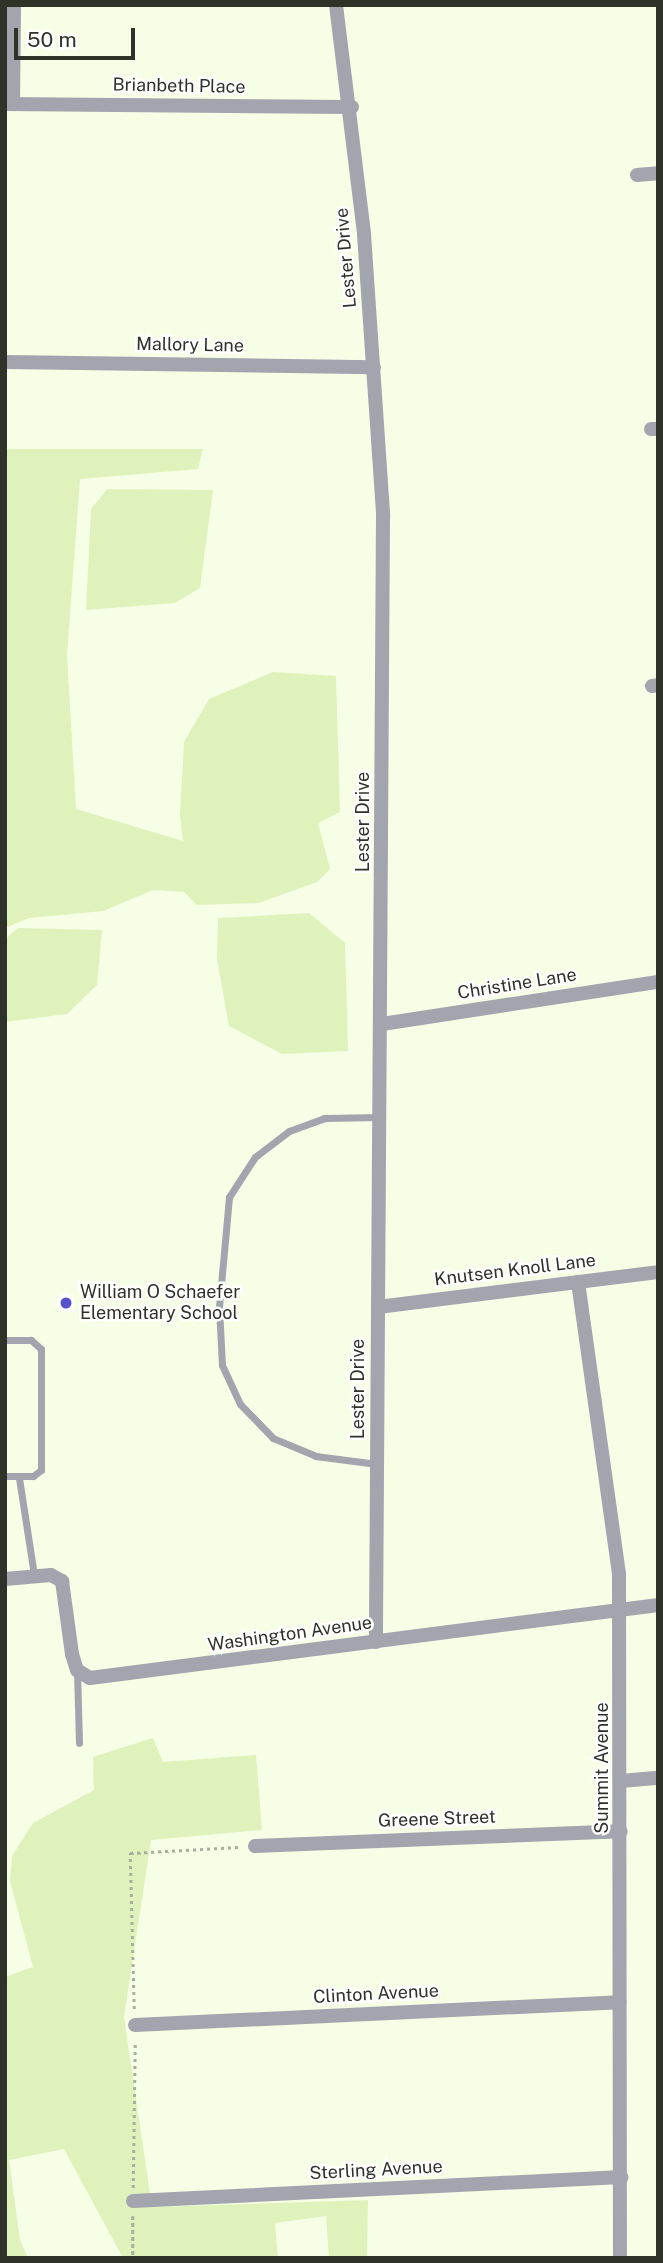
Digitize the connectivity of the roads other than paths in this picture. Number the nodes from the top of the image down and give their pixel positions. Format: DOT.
graph roads {
  1 [pos="14,5"];
  2 [pos="336,5"];
  3 [pos="9,104"];
  4 [pos="352,107"];
  5 [pos="658,173"];
  6 [pos="637,175"];
  7 [pos="5,362"];
  8 [pos="374,367"];
  9 [pos="658,982"];
  10 [pos="382,1024"];
  11 [pos="380,1117"];
  12 [pos="658,1272"];
  13 [pos="578,1282"];
  14 [pos="378,1307"];
  15 [pos="5,1340"];
  16 [pos="377,1464"];
  17 [pos="5,1476"];
  18 [pos="19,1478"];
  19 [pos="34,1575"];
  20 [pos="5,1579"];
  21 [pos="658,1605"];
  22 [pos="616,1611"];
  23 [pos="376,1642"];
  24 [pos="77,1670"];
  25 [pos="79,1743"];
  26 [pos="658,1778"];
  27 [pos="621,1781"];
  28 [pos="621,1831"];
  29 [pos="255,1846"];
  30 [pos="619,2002"];
  31 [pos="135,2025"];
  32 [pos="621,2177"];
  33 [pos="133,2201"];
  34 [pos="620,2258"];
  1 -- 3 [label="street"];
  2 -- 4 [label="street, Lester Drive"];
  3 -- 4 [label="street, Brianbeth Place"];
  4 -- 8 [label="street, Lester Drive"];
  5 -- 6 [label="street"];
  7 -- 8 [label="street, Mallory Lane"];
  8 -- 10 [label="street, Lester Drive"];
  9 -- 10 [label="street, Christine Lane"];
  10 -- 11 [label="street, Lester Drive"];
  11 -- 14 [label="street, Lester Drive"];
  11 -- 16 [label="lane"];
  12 -- 13 [label="street, Knutsen Knoll Lane"];
  13 -- 14 [label="street, Knutsen Knoll Lane"];
  13 -- 22 [label="street, Summit Avenue"];
  14 -- 16 [label="street, Lester Drive"];
  15 -- 18 [label="lane"];
  16 -- 23 [label="street, Lester Drive"];
  17 -- 18 [label="lane"];
  18 -- 19 [label="lane"];
  19 -- 20 [label="street"];
  19 -- 24 [label="street"];
  21 -- 22 [label="street, Washington Avenue"];
  22 -- 23 [label="street, Washington Avenue"];
  22 -- 27 [label="street, Summit Avenue"];
  23 -- 24 [label="street, Washington Avenue"];
  24 -- 25 [label="lane"];
  26 -- 27 [label="street"];
  27 -- 28 [label="street, Summit Avenue"];
  28 -- 29 [label="street, Greene Street"];
  28 -- 30 [label="street, Summit Avenue"];
  30 -- 31 [label="street, Clinton Avenue"];
  30 -- 32 [label="street, Summit Avenue"];
  32 -- 33 [label="street, Sterling Avenue"];
  32 -- 34 [label="street, Summit Avenue"];
}
